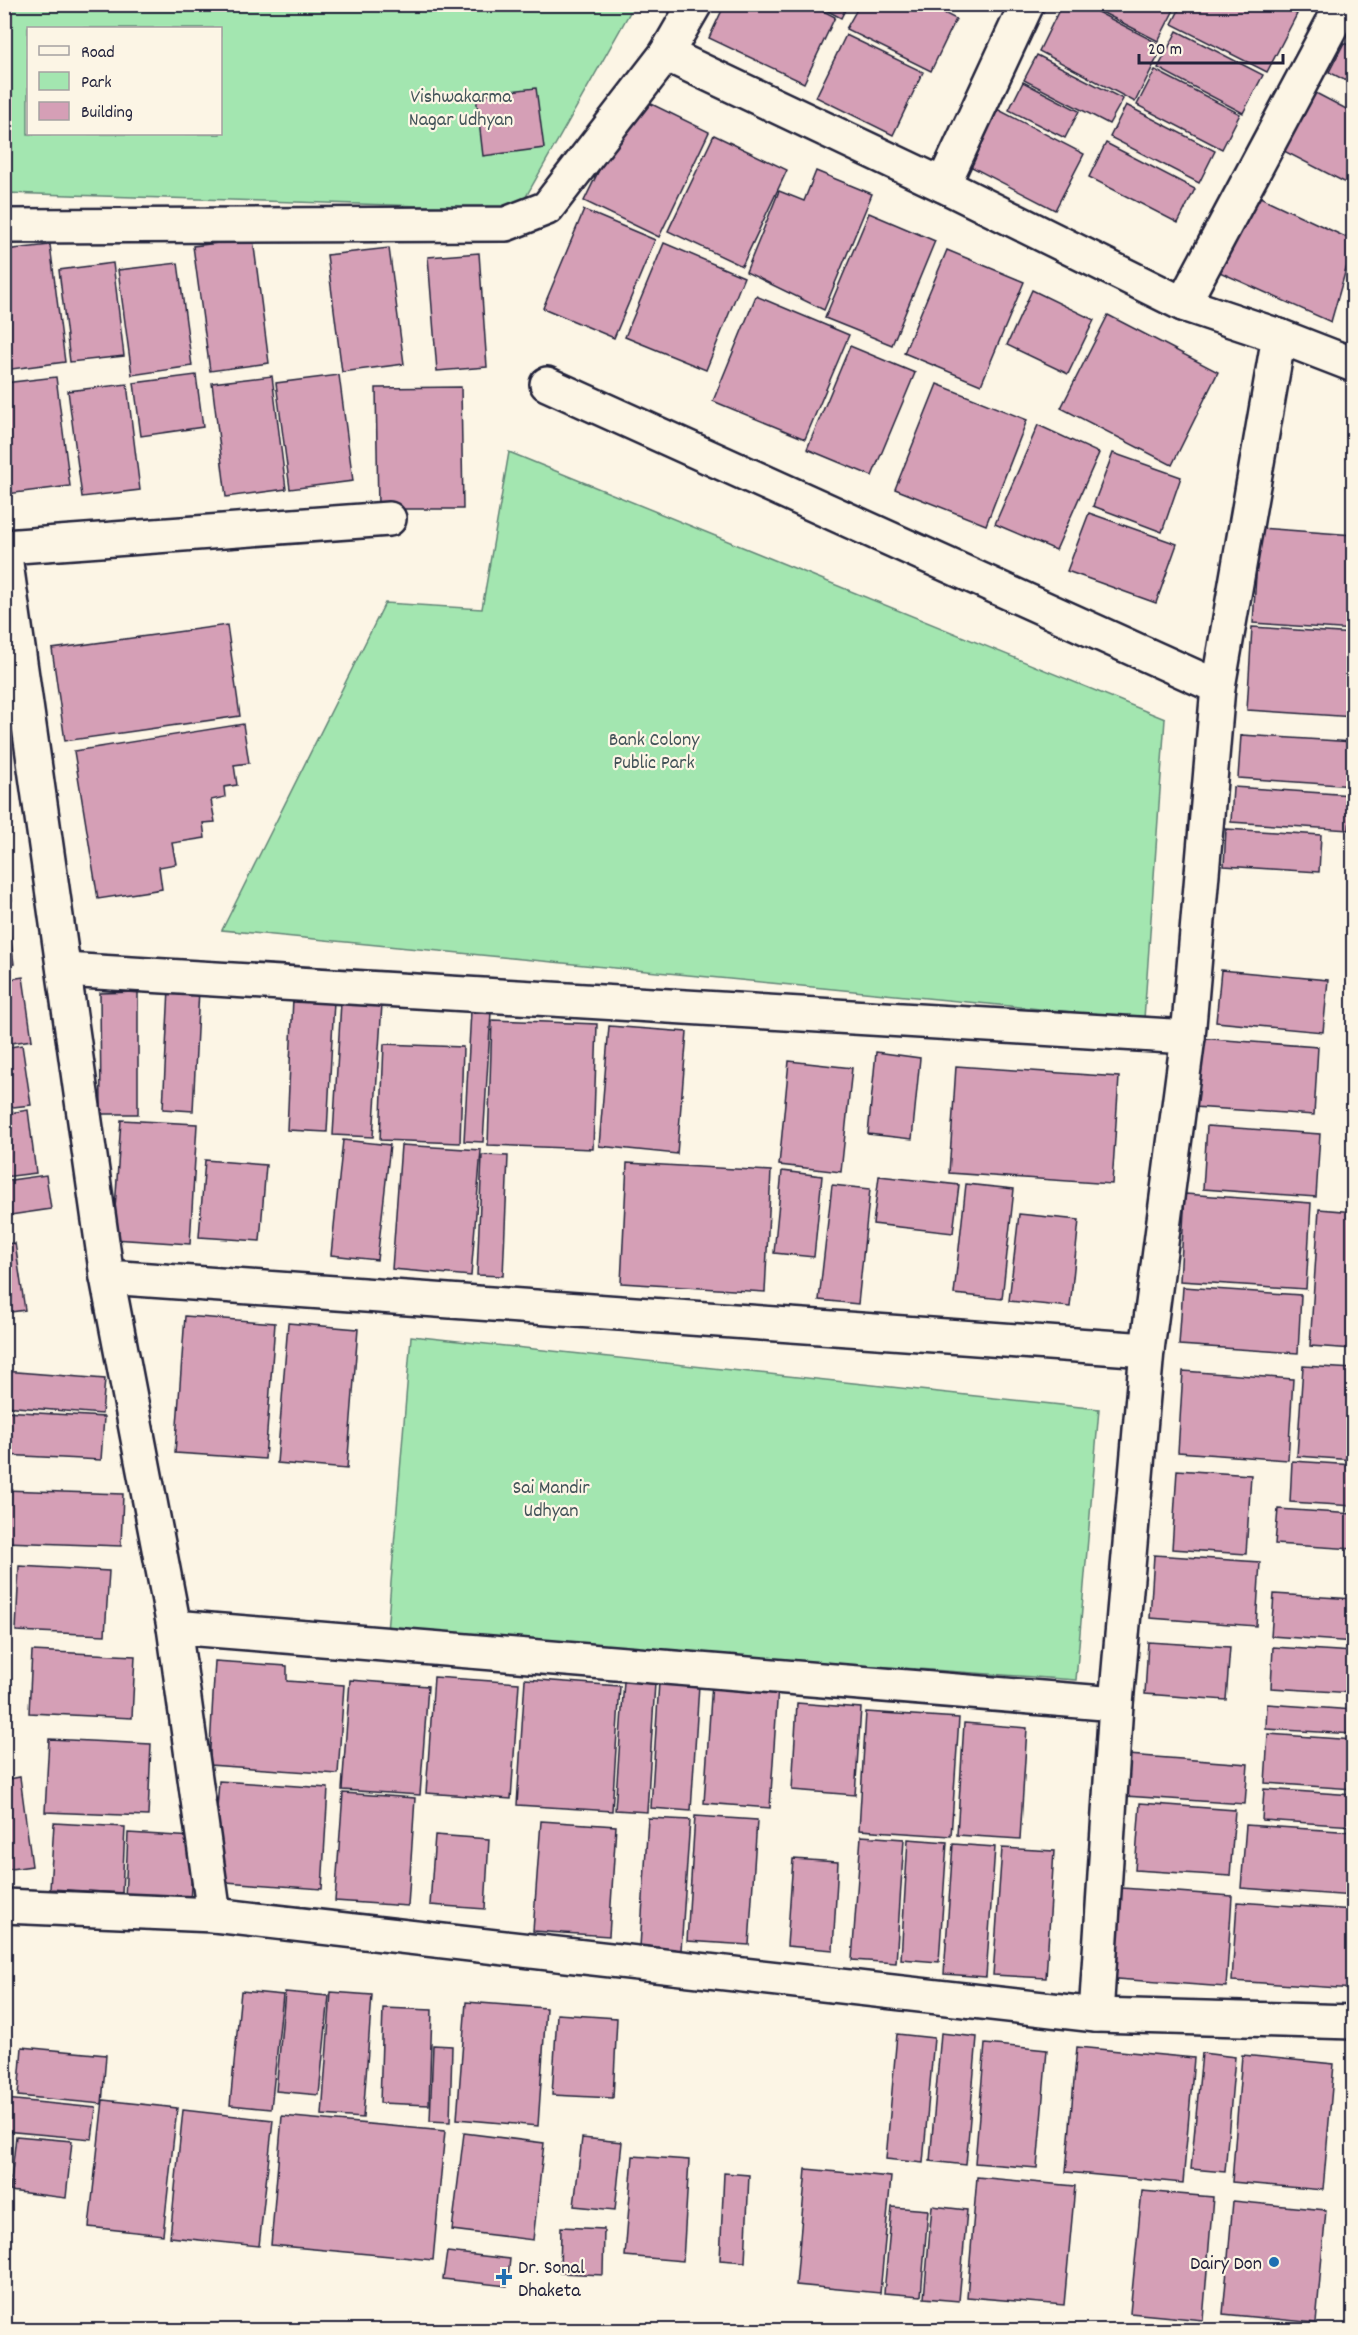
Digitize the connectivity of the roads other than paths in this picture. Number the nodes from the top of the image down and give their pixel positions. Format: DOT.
graph roads {
  1 [pos="695,4"];
  2 [pos="1027,4"];
  3 [pos="1338,13"];
  4 [pos="666,54"];
  5 [pos="944,185"];
  6 [pos="4,226"];
  7 [pos="1183,304"];
  8 [pos="1279,336"];
  9 [pos="1353,365"];
  10 [pos="547,384"];
  11 [pos="389,519"];
  12 [pos="4,548"];
  13 [pos="1218,687"];
  14 [pos="64,970"];
  15 [pos="1188,1037"];
  16 [pos="107,1278"];
  17 [pos="1147,1350"];
  18 [pos="174,1627"];
  19 [pos="1116,1704"];
  20 [pos="4,1906"];
  21 [pos="214,1915"];
  22 [pos="1096,2015"];
  23 [pos="1353,2022"];
  1 -- 4 [label="street"];
  2 -- 5 [label="street"];
  3 -- 7 [label="street"];
  4 -- 5 [label="street"];
  4 -- 6 [label="street"];
  5 -- 7 [label="street"];
  7 -- 8 [label="street"];
  8 -- 9 [label="street"];
  8 -- 13 [label="street"];
  10 -- 13 [label="street"];
  11 -- 12 [label="street"];
  12 -- 14 [label="street"];
  13 -- 15 [label="street"];
  14 -- 15 [label="street"];
  14 -- 16 [label="street"];
  15 -- 17 [label="street"];
  16 -- 17 [label="street"];
  16 -- 18 [label="street"];
  17 -- 19 [label="street"];
  18 -- 19 [label="street"];
  18 -- 21 [label="street"];
  19 -- 22 [label="street"];
  20 -- 21 [label="street"];
  21 -- 22 [label="street"];
  22 -- 23 [label="street"];
}
